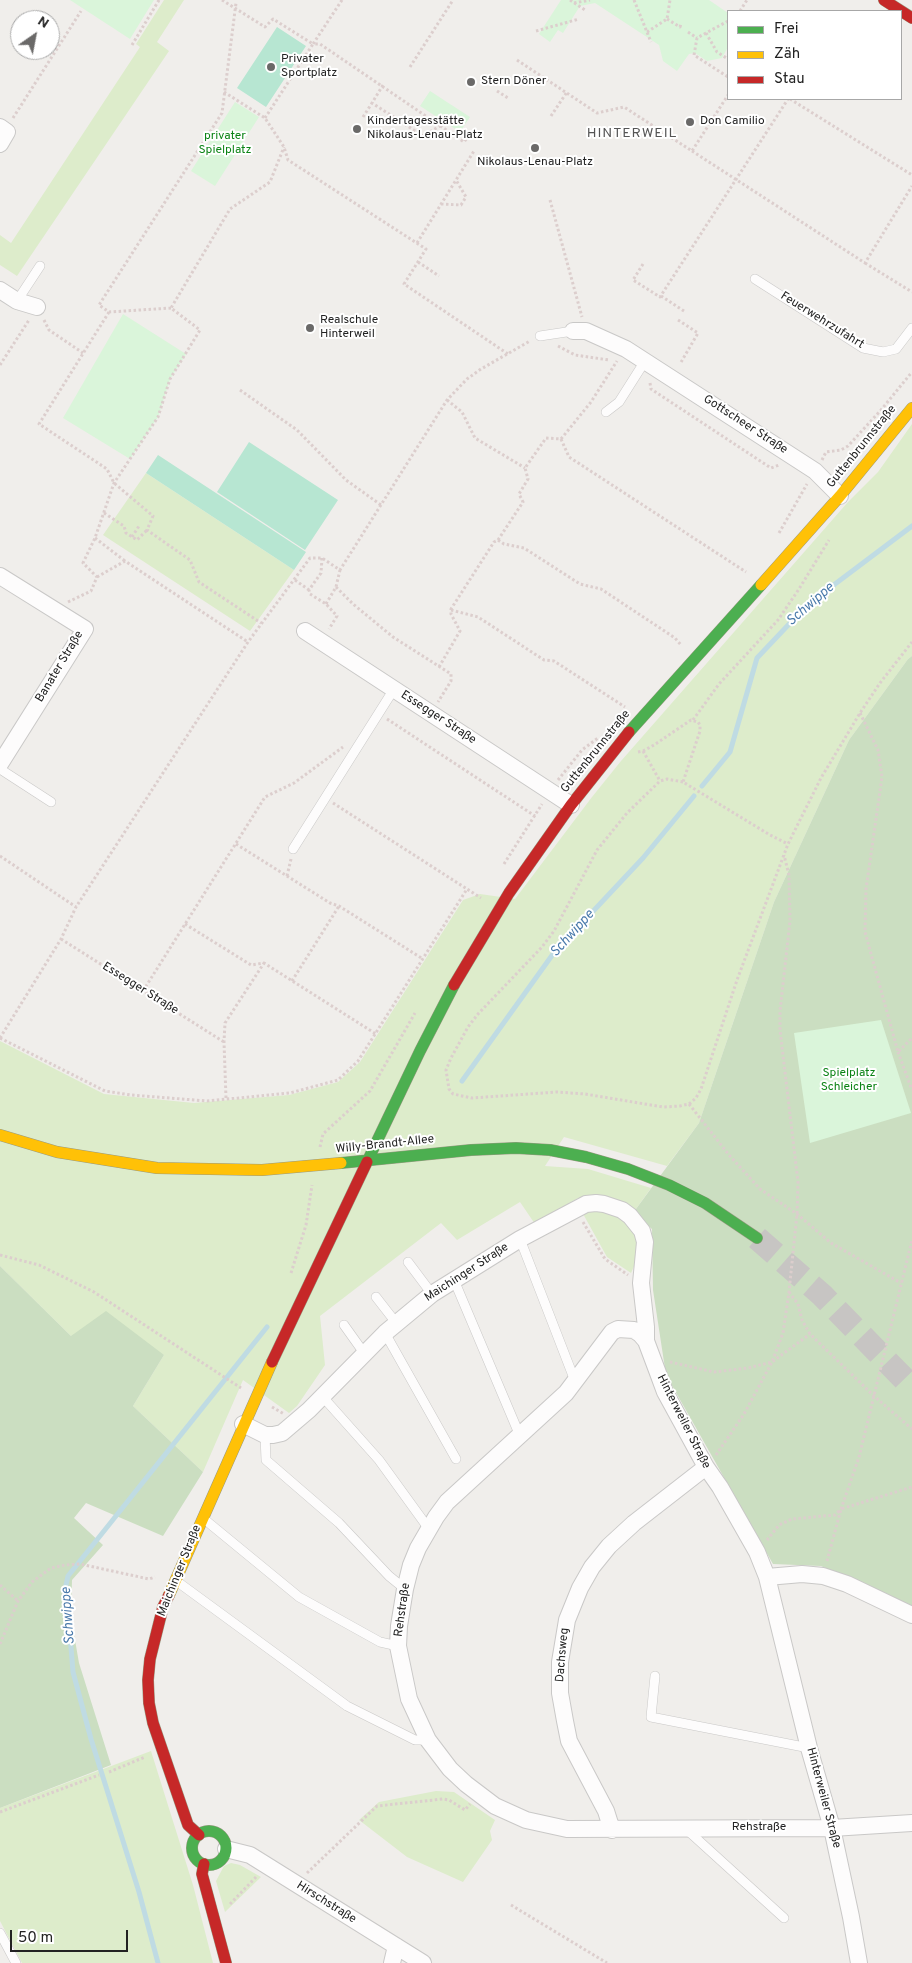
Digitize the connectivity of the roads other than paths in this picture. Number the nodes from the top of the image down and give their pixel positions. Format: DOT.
graph roads {
  1 [pos="884,0"];
  2 [pos="900,10"];
  3 [pos="40,266"];
  4 [pos="755,279"];
  5 [pos="0,290"];
  6 [pos="17,301"];
  7 [pos="37,307"];
  8 [pos="912,328"];
  9 [pos="580,331"];
  10 [pos="540,336"];
  11 [pos="642,365"];
  12 [pos="912,408"];
  13 [pos="606,412"];
  14 [pos="840,496"];
  15 [pos="0,576"];
  16 [pos="305,631"];
  17 [pos="394,689"];
  18 [pos="0,764"];
  19 [pos="0,769"];
  20 [pos="52,802"];
  21 [pos="571,805"];
  22 [pos="293,849"];
  23 [pos="0,1135"];
  24 [pos="369,1160"];
  25 [pos="581,1207"];
  26 [pos="757,1238"];
  27 [pos="520,1239"];
  28 [pos="408,1262"];
  29 [pos="454,1280"];
  30 [pos="432,1294"];
  31 [pos="376,1296"];
  32 [pos="344,1325"];
  33 [pos="391,1328"];
  34 [pos="646,1341"];
  35 [pos="364,1353"];
  36 [pos="575,1382"];
  37 [pos="322,1396"];
  38 [pos="243,1424"];
  39 [pos="265,1435"];
  40 [pos="520,1436"];
  41 [pos="456,1459"];
  42 [pos="706,1467"];
  43 [pos="202,1517"];
  44 [pos="429,1529"];
  45 [pos="767,1577"];
  46 [pos="175,1580"];
  47 [pos="405,1589"];
  48 [pos="912,1615"];
  49 [pos="398,1646"];
  50 [pos="655,1676"];
  51 [pos="428,1740"];
  52 [pos="809,1748"];
  53 [pos="912,1823"];
  54 [pos="686,1828"];
  55 [pos="832,1828"];
  56 [pos="612,1830"];
  57 [pos="199,1835"];
  58 [pos="226,1849"];
  59 [pos="204,1864"];
  60 [pos="784,1918"];
  61 [pos="0,1933"];
  62 [pos="396,1946"];
  63 [pos="16,1963"];
  64 [pos="226,1963"];
  65 [pos="392,1963"];
  66 [pos="423,1963"];
  67 [pos="858,1963"];
  1 -- 2 [label="street"];
  3 -- 6 [label="lane"];
  4 -- 8 [label="lane, Feuerwehrzufahrt"];
  5 -- 6 [label="street"];
  6 -- 7 [label="street"];
  9 -- 10 [label="lane"];
  9 -- 11 [label="street, Gottscheer Straße"];
  11 -- 13 [label="lane"];
  11 -- 14 [label="street, Gottscheer Straße"];
  12 -- 14 [label="street, Guttenbrunnstraße"];
  14 -- 21 [label="street, Guttenbrunnstraße"];
  15 -- 18 [label="street, Banater Straße"];
  16 -- 17 [label="street, Essegger Straße"];
  17 -- 21 [label="street, Essegger Straße"];
  17 -- 22 [label="lane"];
  19 -- 20 [label="lane"];
  21 -- 24 [label="street, Guttenbrunnstraße"];
  23 -- 24 [label="street, Willy-Brandt-Allee"];
  24 -- 26 [label="street, Willy-Brandt-Allee"];
  24 -- 38 [label="street, Maichinger Straße"];
  25 -- 27 [label="street, Maichinger Straße"];
  25 -- 34 [label="street, Hinterweiler Straße"];
  27 -- 29 [label="street, Maichinger Straße"];
  27 -- 36 [label="lane"];
  28 -- 30 [label="lane"];
  29 -- 30 [label="street, Maichinger Straße"];
  29 -- 40 [label="lane"];
  30 -- 33 [label="street, Maichinger Straße"];
  31 -- 33 [label="lane"];
  32 -- 35 [label="lane"];
  33 -- 35 [label="street, Maichinger Straße"];
  33 -- 41 [label="lane"];
  34 -- 36 [label="street, Rehstraße"];
  34 -- 42 [label="street, Hinterweiler Straße"];
  35 -- 37 [label="street, Maichinger Straße"];
  36 -- 40 [label="street, Rehstraße"];
  37 -- 39 [label="street, Maichinger Straße"];
  37 -- 44 [label="lane"];
  38 -- 39 [label="street"];
  38 -- 43 [label="street, Maichinger Straße"];
  39 -- 47 [label="lane"];
  40 -- 44 [label="street, Rehstraße"];
  42 -- 45 [label="street, Hinterweiler Straße"];
  42 -- 56 [label="street, Dachsweg"];
  43 -- 46 [label="street, Maichinger Straße"];
  43 -- 49 [label="lane"];
  44 -- 47 [label="street, Rehstraße"];
  45 -- 48 [label="street"];
  45 -- 52 [label="street, Hinterweiler Straße"];
  46 -- 51 [label="lane"];
  46 -- 57 [label="street, Maichinger Straße"];
  47 -- 49 [label="street, Rehstraße"];
  49 -- 51 [label="street, Rehstraße"];
  50 -- 52 [label="lane"];
  51 -- 56 [label="street, Rehstraße"];
  52 -- 55 [label="street, Hinterweiler Straße"];
  53 -- 55 [label="street, Rehstraße"];
  54 -- 55 [label="street, Rehstraße"];
  54 -- 56 [label="street, Rehstraße"];
  54 -- 60 [label="lane"];
  55 -- 67 [label="street, Hinterweiler Straße"];
  57 -- 58 [label="street"];
  57 -- 59 [label="street"];
  58 -- 59 [label="street"];
  58 -- 62 [label="street, Hirschstraße"];
  59 -- 64 [label="street"];
  61 -- 63 [label="lane"];
  62 -- 65 [label="street"];
  62 -- 66 [label="street, Hirschstraße"];
}
